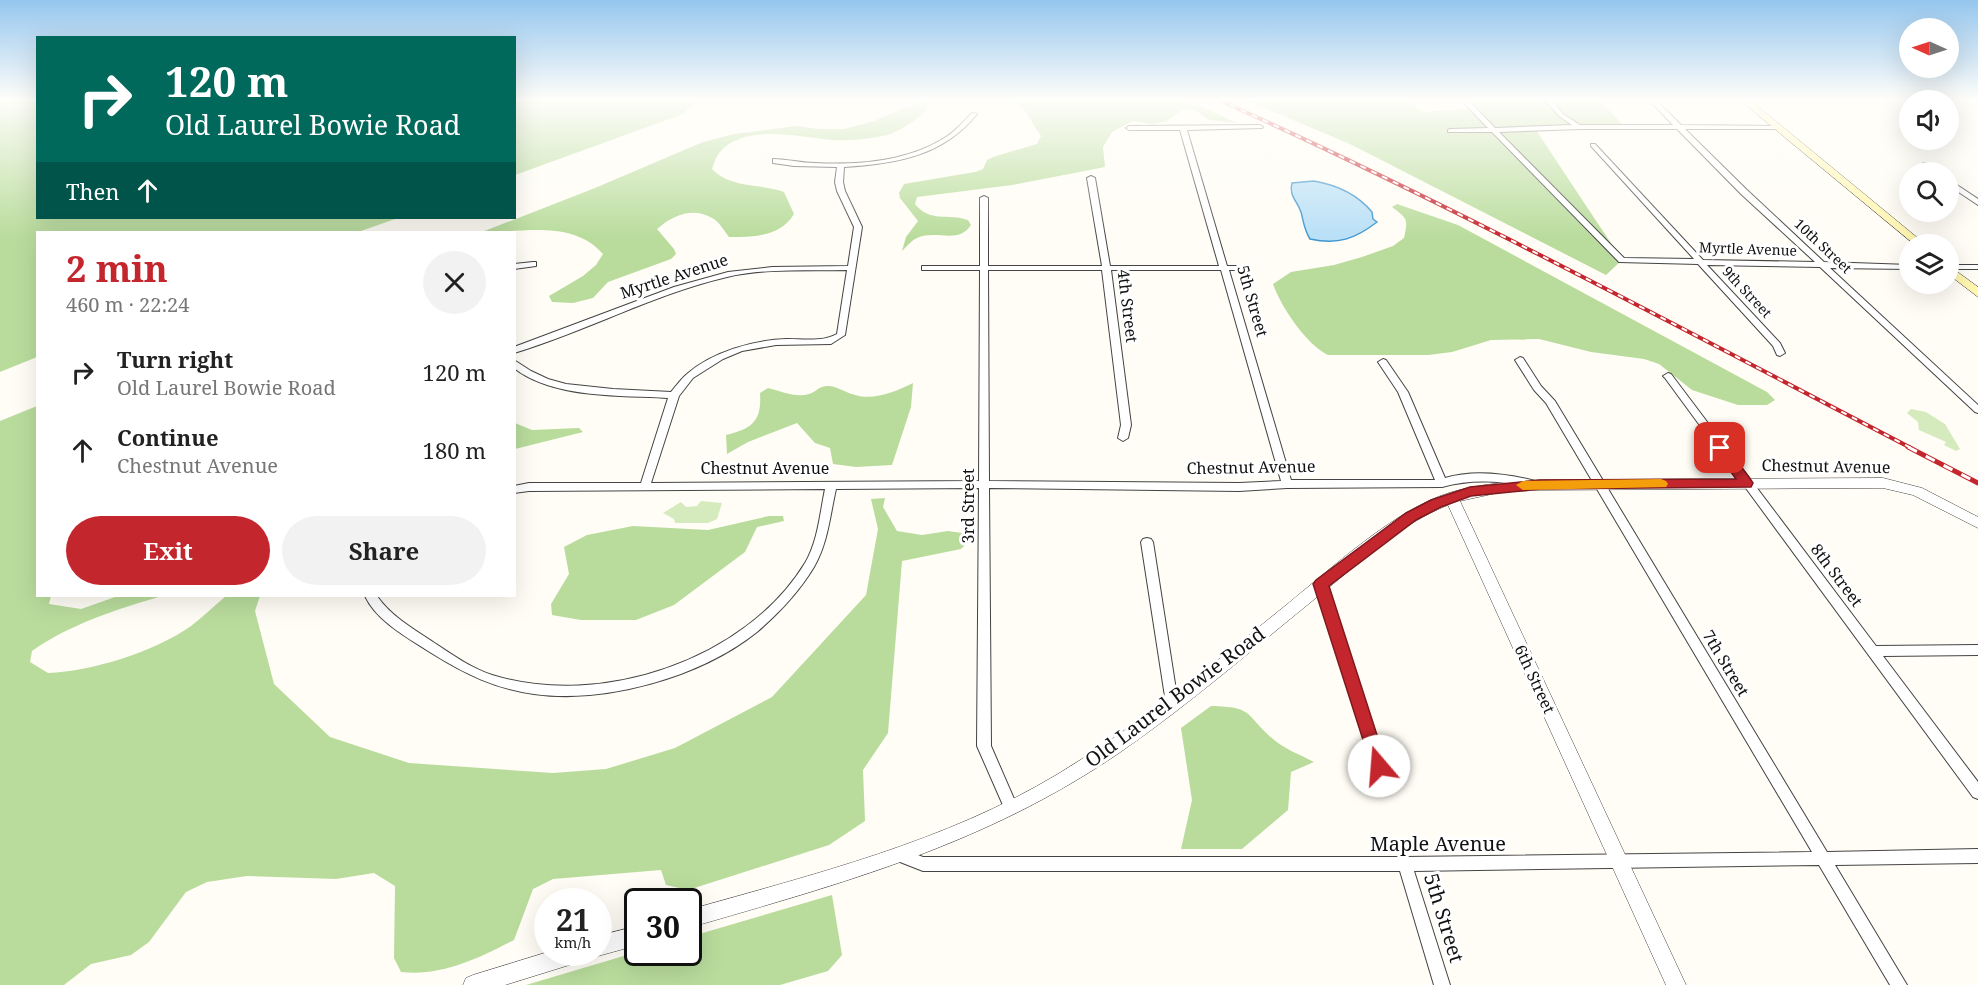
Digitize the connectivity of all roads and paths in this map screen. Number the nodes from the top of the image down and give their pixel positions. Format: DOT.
graph roads {
  1 [pos="935,146"];
  2 [pos="1188,146"];
  3 [pos="1507,146"];
  4 [pos="1594,146"];
  5 [pos="1698,146"];
  6 [pos="1801,146"];
  7 [pos="776,161"];
  8 [pos="841,164"];
  9 [pos="1091,177"];
  10 [pos="1959,190"];
  11 [pos="984,198"];
  12 [pos="1978,203"];
  13 [pos="1908,234"];
  14 [pos="1701,262"];
  15 [pos="533,264"];
  16 [pos="1825,266"];
  17 [pos="516,267"];
  18 [pos="983,267"];
  19 [pos="1106,267"];
  20 [pos="1224,267"];
  21 [pos="1899,267"];
  22 [pos="1978,267"];
  23 [pos="850,268"];
  24 [pos="925,268"];
  25 [pos="1246,268"];
  26 [pos="1959,268"];
  27 [pos="1959,277"];
  28 [pos="1978,293"];
  29 [pos="516,349"];
  30 [pos="1780,353"];
  31 [pos="1520,360"];
  32 [pos="1383,362"];
  33 [pos="516,365"];
  34 [pos="1668,376"];
  35 [pos="674,395"];
  36 [pos="1978,410"];
  37 [pos="1123,438"];
  38 [pos="1746,483"];
  39 [pos="984,484"];
  40 [pos="1287,484"];
  41 [pos="1600,484"];
  42 [pos="1540,485"];
  43 [pos="645,486"];
  44 [pos="831,486"];
  45 [pos="516,490"];
  46 [pos="1447,490"];
  47 [pos="1978,523"];
  48 [pos="1147,542"];
  49 [pos="1321,584"];
  50 [pos="372,597"];
  51 [pos="1978,650"];
  52 [pos="1874,651"];
  53 [pos="1172,703"];
  54 [pos="1379,766"];
  55 [pos="1978,793"];
  56 [pos="1011,808"];
  57 [pos="900,855"];
  58 [pos="1978,856"];
  59 [pos="1824,859"];
  60 [pos="1621,861"];
  61 [pos="1405,864"];
  62 [pos="702,916"];
  63 [pos="534,966"];
  64 [pos="473,985"];
  65 [pos="1442,985"];
  66 [pos="1676,985"];
  67 [pos="1899,985"];
  1 -- 8 [label="street"];
  2 -- 20 [label="street, 5th Street"];
  3 -- 14 [label="street, Myrtle Avenue"];
  4 -- 14 [label="street, 9th Street"];
  5 -- 16 [label="street, 10th Street"];
  6 -- 13 [label="main road"];
  7 -- 8 [label="street"];
  8 -- 23 [label="street"];
  9 -- 19 [label="street, 4th Street"];
  10 -- 12 [label="street"];
  11 -- 18 [label="street, 3rd Street"];
  14 -- 16 [label="street, Myrtle Avenue"];
  14 -- 30 [label="street, 9th Street"];
  15 -- 17 [label="street"];
  16 -- 21 [label="street, Myrtle Avenue"];
  16 -- 36 [label="street, 10th Street"];
  18 -- 19 [label="street"];
  18 -- 24 [label="street"];
  18 -- 39 [label="street, 3rd Street"];
  19 -- 20 [label="street"];
  19 -- 37 [label="street, 4th Street"];
  20 -- 25 [label="street"];
  20 -- 40 [label="street, 5th Street"];
  22 -- 26 [label="street"];
  23 -- 29 [label="street, Myrtle Avenue"];
  23 -- 35 [label="street"];
  27 -- 28 [label="main road"];
  31 -- 41 [label="street, 7th Street"];
  32 -- 46 [label="street, 6th Street"];
  33 -- 35 [label="street"];
  34 -- 38 [label="street, 8th Street"];
  35 -- 43 [label="street"];
  38 -- 41 [label="street, Chestnut Avenue"];
  38 -- 47 [label="street, Chestnut Avenue"];
  38 -- 52 [label="street, 8th Street"];
  39 -- 40 [label="street, Chestnut Avenue"];
  39 -- 44 [label="street, Chestnut Avenue"];
  39 -- 56 [label="street, 3rd Street"];
  40 -- 46 [label="street, Chestnut Avenue"];
  41 -- 42 [label="street, Chestnut Avenue"];
  41 -- 59 [label="street, 7th Street"];
  42 -- 46 [label="street, Old Laurel Bowie Road"];
  43 -- 44 [label="street, Chestnut Avenue"];
  43 -- 45 [label="street, Chestnut Avenue"];
  44 -- 50 [label="street"];
  46 -- 49 [label="street, Old Laurel Bowie Road"];
  46 -- 60 [label="street, 6th Street"];
  48 -- 53 [label="street"];
  49 -- 53 [label="street, Old Laurel Bowie Road"];
  49 -- 54 [label="street"];
  51 -- 52 [label="street"];
  52 -- 55 [label="street, 8th Street"];
  53 -- 56 [label="street, Old Laurel Bowie Road"];
  56 -- 57 [label="street, Old Laurel Bowie Road"];
  57 -- 61 [label="street, Maple Avenue"];
  57 -- 62 [label="street, Old Laurel Bowie Road"];
  58 -- 59 [label="street, Maple Avenue"];
  59 -- 60 [label="street, Maple Avenue"];
  59 -- 67 [label="street, 7th Street"];
  60 -- 61 [label="street, Maple Avenue"];
  60 -- 66 [label="street, 6th Street"];
  61 -- 65 [label="street, 5th Street"];
  63 -- 64 [label="street"];
}
